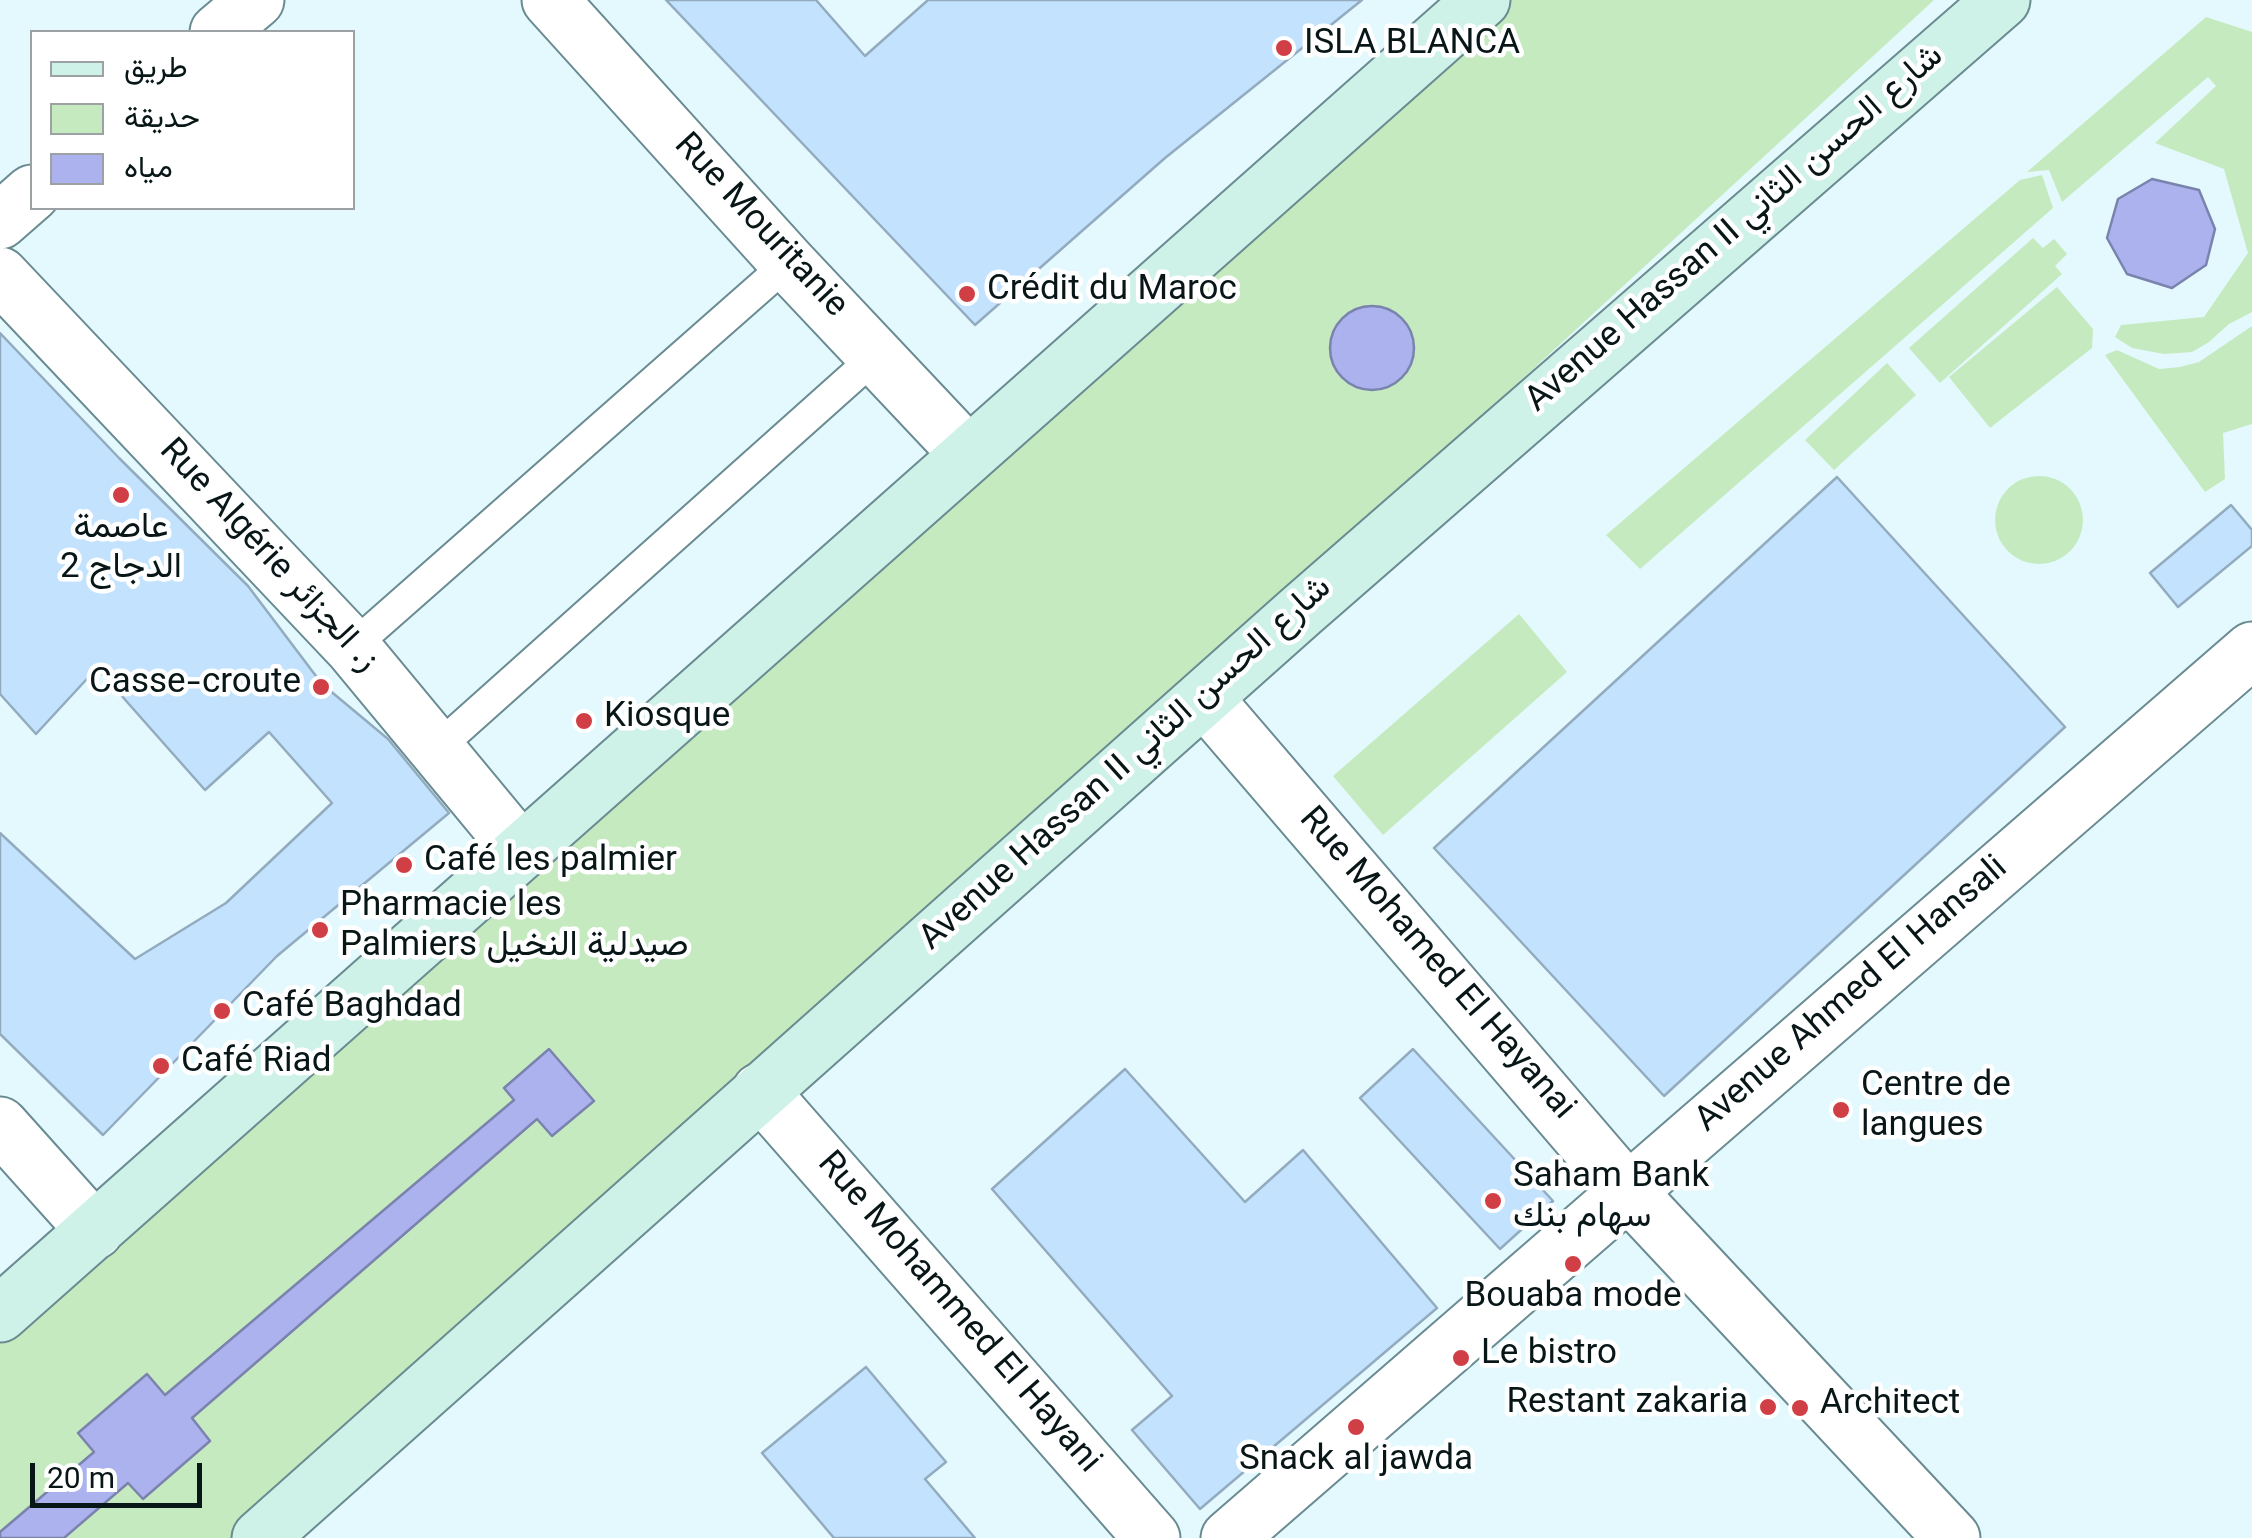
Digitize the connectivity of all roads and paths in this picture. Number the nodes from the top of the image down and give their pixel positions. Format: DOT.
graph roads {
  1 [pos="256,0"];
  2 [pos="550,0"];
  3 [pos="1482,0"];
  4 [pos="2002,0"];
  5 [pos="220,30"];
  6 [pos="30,195"];
  7 [pos="0,221"];
  8 [pos="788,263"];
  9 [pos="0,275"];
  10 [pos="876,356"];
  11 [pos="968,454"];
  12 [pos="352,647"];
  13 [pos="2252,650"];
  14 [pos="1205,698"];
  15 [pos="435,750"];
  16 [pos="521,850"];
  17 [pos="760,1092"];
  18 [pos="0,1125"];
  19 [pos="1629,1193"];
  20 [pos="95,1231"];
  21 [pos="0,1314"];
  22 [pos="260,1538"];
  23 [pos="1152,1538"];
  24 [pos="1228,1538"];
  25 [pos="1952,1538"];
  1 -- 5 [label="street"];
  2 -- 8 [label="street, Rue Mouritanie"];
  3 -- 11 [label="main road"];
  4 -- 14 [label="main road, Avenue Hassan II شارع الحسن الثاني"];
  6 -- 7 [label="street"];
  8 -- 10 [label="street, Rue Mouritanie"];
  8 -- 12 [label="lane"];
  9 -- 12 [label="street, Rue Algérie ز. الجزائر"];
  10 -- 11 [label="street, Rue Mouritanie"];
  10 -- 15 [label="lane"];
  11 -- 16 [label="main road"];
  12 -- 15 [label="street, Rue Algérie ز. الجزائر"];
  13 -- 19 [label="street, Avenue Ahmed El Hansali"];
  14 -- 17 [label="main road, Avenue Hassan II شارع الحسن الثاني"];
  14 -- 19 [label="street, Rue Mohamed El Hayanai"];
  15 -- 16 [label="street, Rue Algérie ز. الجزائر"];
  16 -- 20 [label="main road"];
  17 -- 22 [label="main road, Avenue Hassan II شارع الحسن الثاني"];
  17 -- 23 [label="street, Rue Mohammed El Hayani"];
  18 -- 20 [label="street"];
  19 -- 24 [label="street, Avenue Ahmed El Hansali"];
  19 -- 25 [label="street, Rue Mohamed El Hayanai"];
  20 -- 21 [label="main road"];
}
